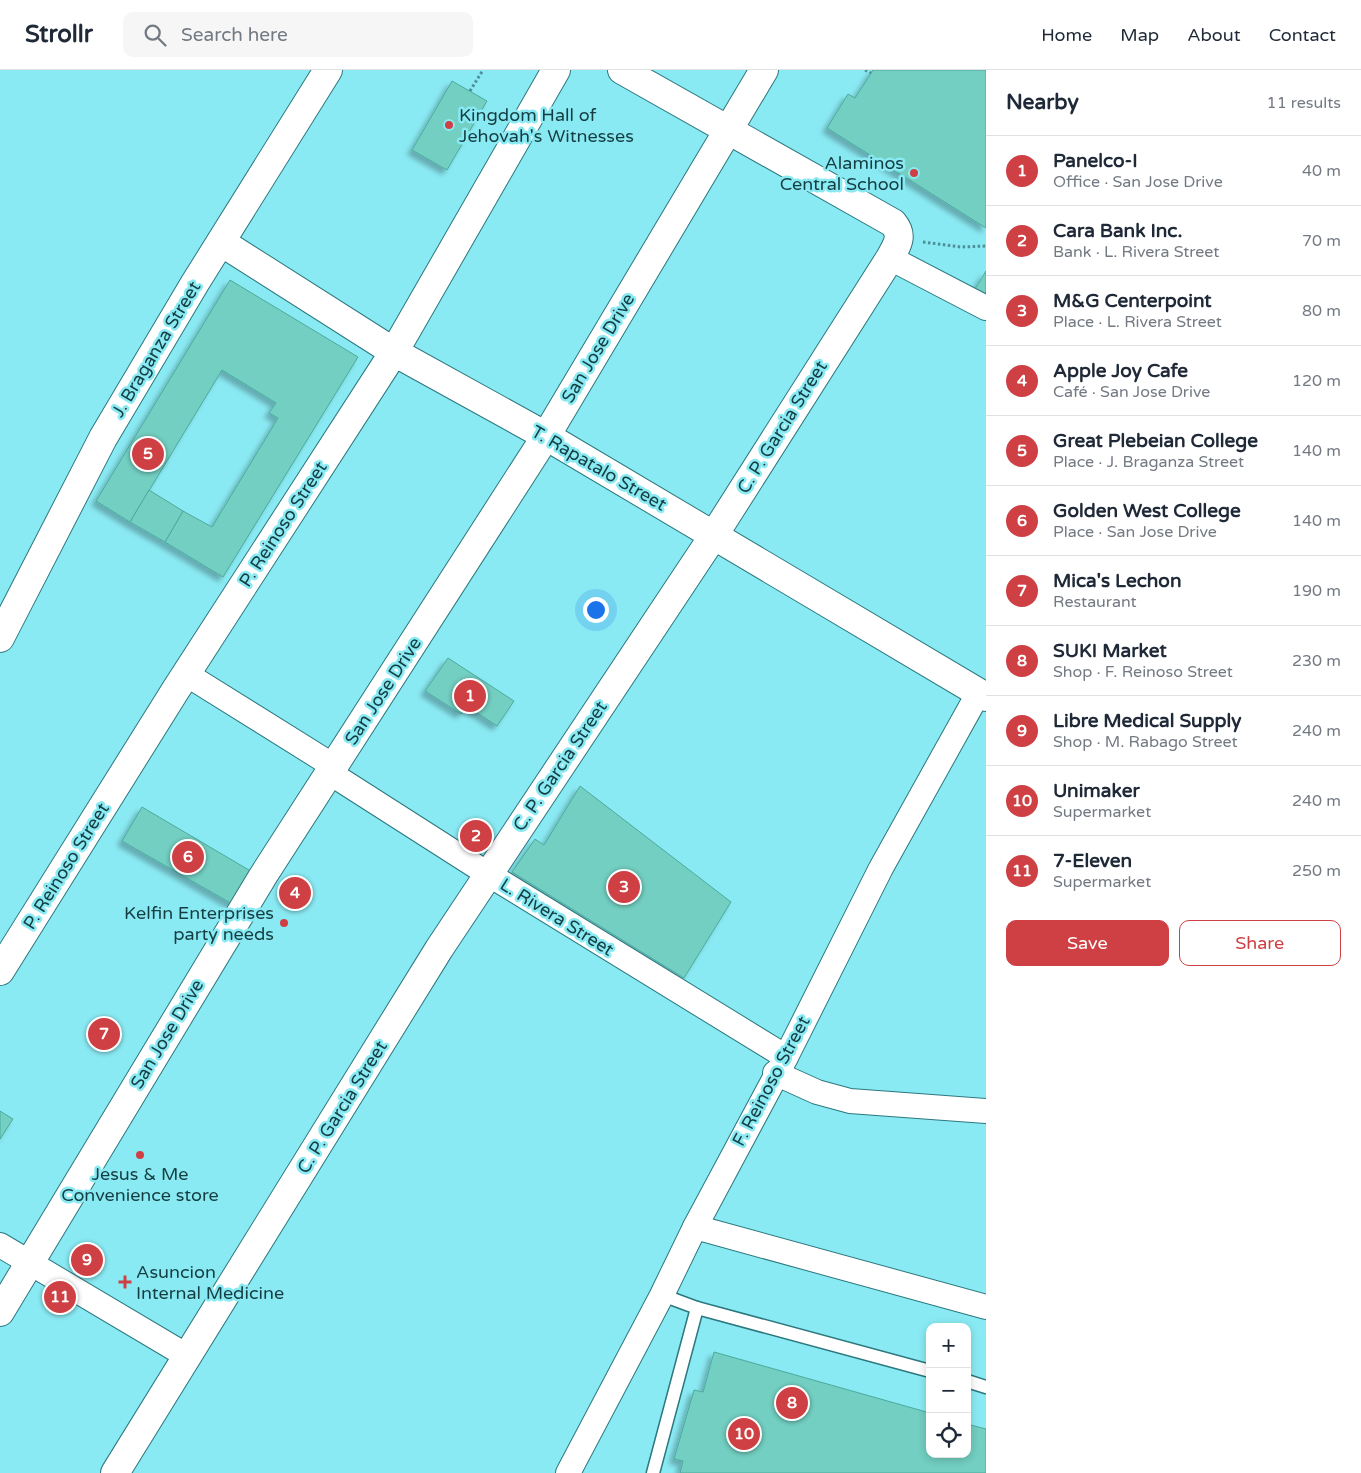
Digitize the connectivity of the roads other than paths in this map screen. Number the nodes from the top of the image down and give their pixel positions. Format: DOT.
graph roads {
  1 [pos="328,70"];
  2 [pos="556,70"];
  3 [pos="622,70"];
  4 [pos="764,70"];
  5 [pos="727,131"];
  6 [pos="221,242"];
  7 [pos="895,249"];
  8 [pos="986,308"];
  9 [pos="394,352"];
  10 [pos="546,436"];
  11 [pos="714,535"];
  12 [pos="0,638"];
  13 [pos="186,674"];
  14 [pos="982,695"];
  15 [pos="332,770"];
  16 [pos="488,874"];
  17 [pos="0,971"];
  18 [pos="780,1065"];
  19 [pos="986,1111"];
  20 [pos="695,1227"];
  21 [pos="0,1245"];
  22 [pos="30,1264"];
  23 [pos="662,1295"];
  24 [pos="986,1307"];
  25 [pos="697,1308"];
  26 [pos="0,1312"];
  27 [pos="187,1356"];
  28 [pos="926,1370"];
  29 [pos="971,1382"];
  30 [pos="986,1387"];
  31 [pos="115,1473"];
  32 [pos="568,1473"];
  33 [pos="653,1473"];
  1 -- 6 [label="street, J. Braganza Street"];
  2 -- 9 [label="street, P. Reinoso Street"];
  3 -- 5 [label="street"];
  4 -- 5 [label="street, San Jose Drive"];
  5 -- 7 [label="street"];
  5 -- 10 [label="street, San Jose Drive"];
  6 -- 9 [label="street, T. Rapatalo Street"];
  6 -- 12 [label="street, J. Braganza Street"];
  7 -- 8 [label="street"];
  7 -- 11 [label="street, C. P. Garcia Street"];
  9 -- 10 [label="street, T. Rapatalo Street"];
  9 -- 13 [label="street, P. Reinoso Street"];
  10 -- 11 [label="street, T. Rapatalo Street"];
  10 -- 15 [label="street, San Jose Drive"];
  11 -- 14 [label="street, T. Rapatalo Street"];
  11 -- 16 [label="street, C. P. Garcia Street"];
  13 -- 15 [label="street, L. Rivera Street"];
  13 -- 17 [label="street, P. Reinoso Street"];
  14 -- 18 [label="street, F. Reinoso Street"];
  15 -- 16 [label="street, L. Rivera Street"];
  15 -- 22 [label="street, San Jose Drive"];
  16 -- 18 [label="street, L. Rivera Street"];
  16 -- 27 [label="street, C. P. Garcia Street"];
  18 -- 19 [label="street, L. Rivera Street"];
  18 -- 20 [label="street, F. Reinoso Street"];
  20 -- 23 [label="street, F. Reinoso Street"];
  20 -- 24 [label="street"];
  21 -- 22 [label="street"];
  22 -- 26 [label="street, San Jose Drive"];
  22 -- 27 [label="street"];
  23 -- 25 [label="lane"];
  23 -- 32 [label="street, F. Reinoso Street"];
  25 -- 28 [label="lane"];
  25 -- 33 [label="lane"];
  27 -- 31 [label="street, C. P. Garcia Street"];
  29 -- 30 [label="lane"];
}
